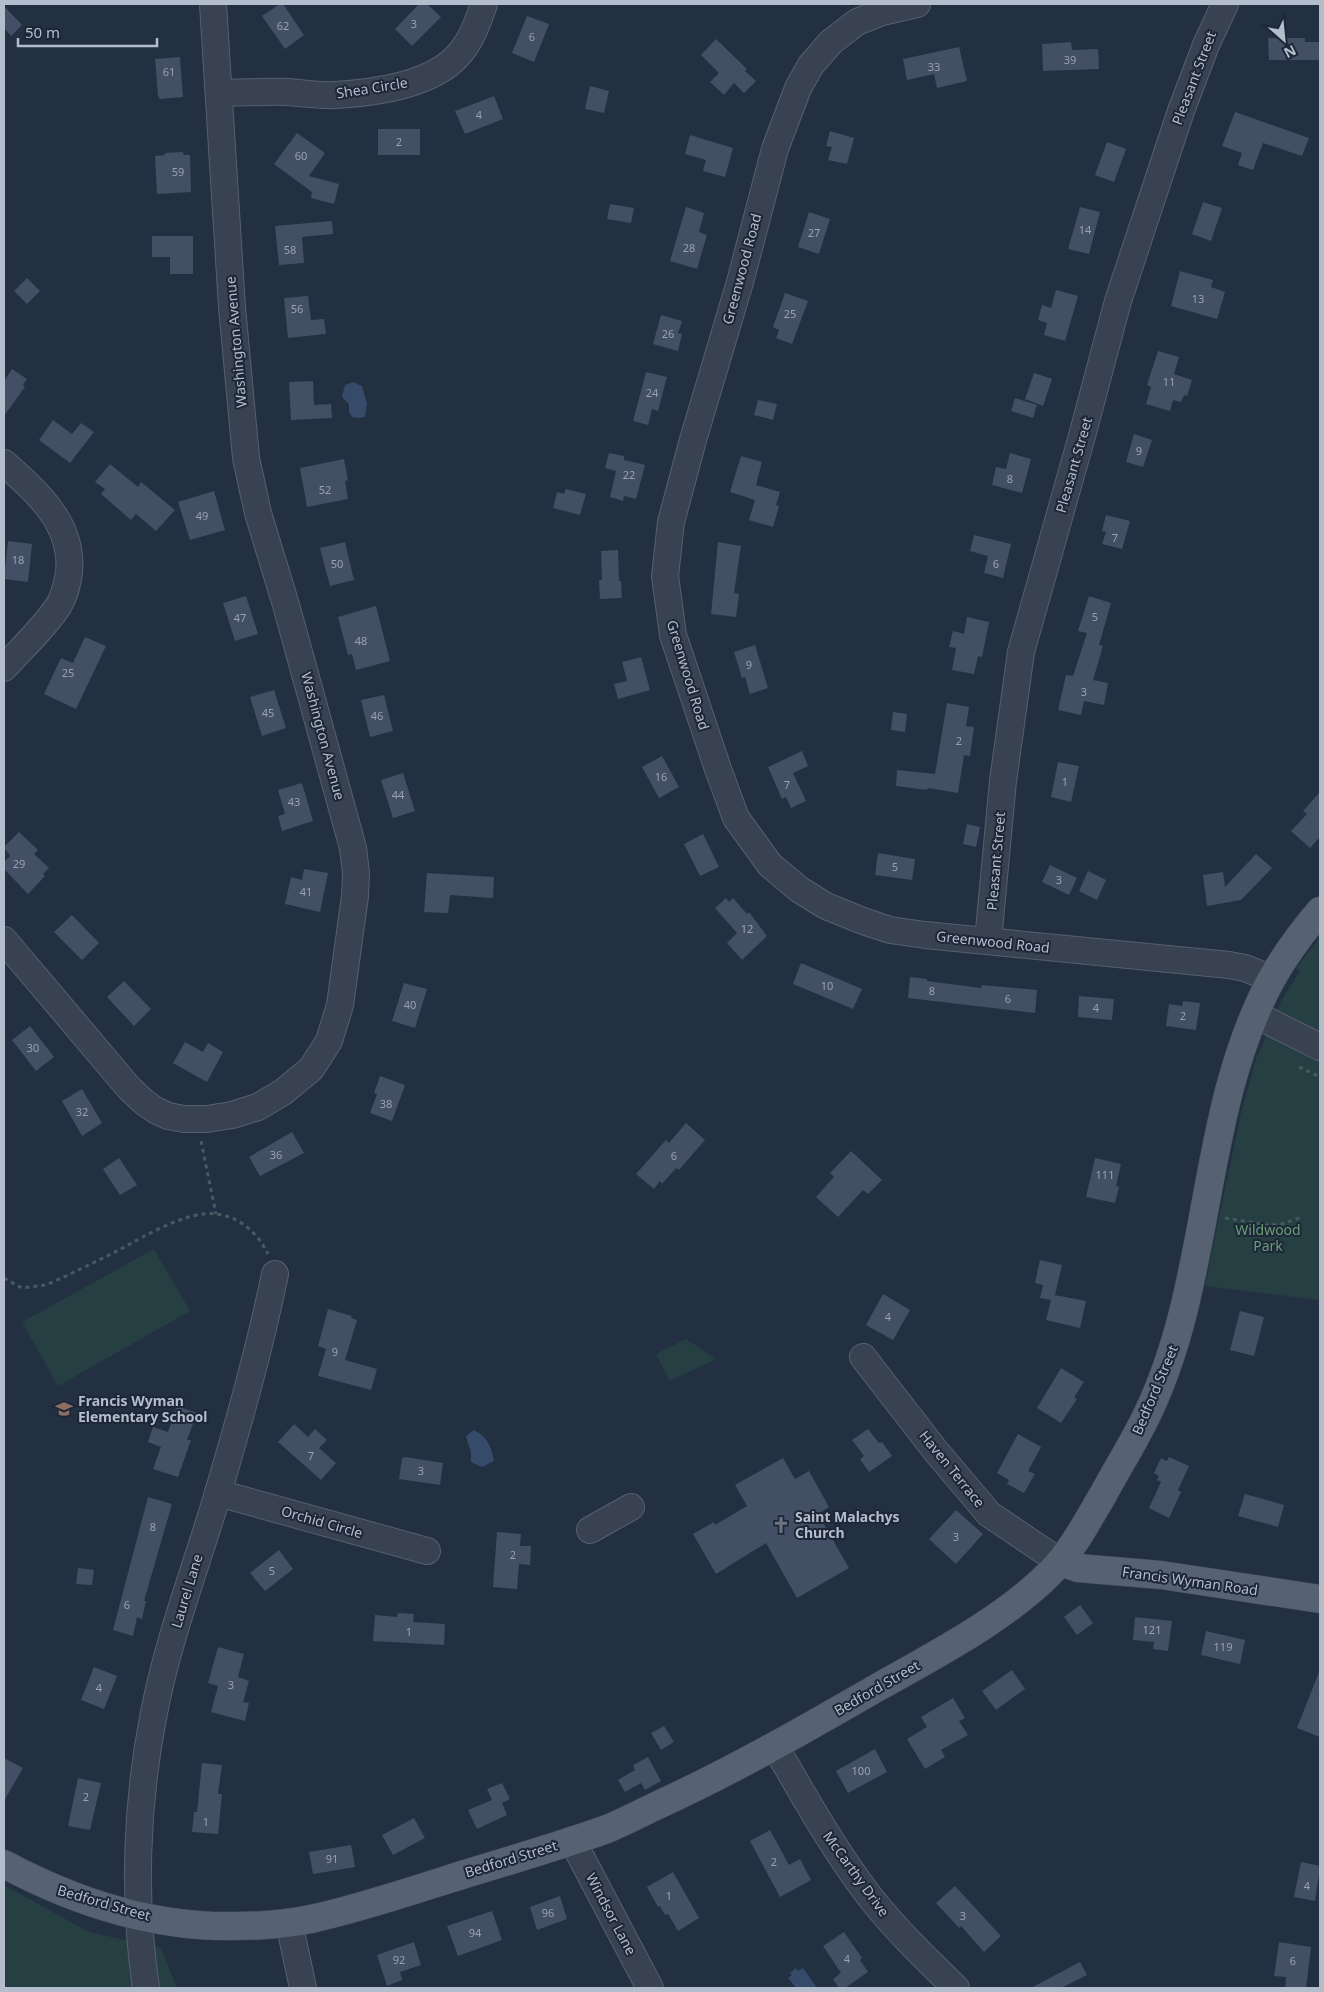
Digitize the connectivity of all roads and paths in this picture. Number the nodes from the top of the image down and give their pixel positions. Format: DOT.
graph roads {
  1 [pos="213,4"];
  2 [pos="484,4"];
  3 [pos="917,4"];
  4 [pos="1225,4"];
  5 [pos="219,94"];
  6 [pos="4,463"];
  7 [pos="4,668"];
  8 [pos="1320,911"];
  9 [pos="4,940"];
  10 [pos="988,941"];
  11 [pos="1272,979"];
  12 [pos="1256,1015"];
  13 [pos="1320,1047"];
  14 [pos="1299,1067"];
  15 [pos="1320,1077"];
  16 [pos="196,1119"];
  17 [pos="216,1214"];
  18 [pos="1204,1214"];
  19 [pos="1302,1217"];
  20 [pos="275,1274"];
  21 [pos="4,1278"];
  22 [pos="863,1357"];
  23 [pos="218,1493"];
  24 [pos="631,1507"];
  25 [pos="590,1530"];
  26 [pos="427,1551"];
  27 [pos="1060,1562"];
  28 [pos="1320,1600"];
  29 [pos="775,1746"];
  30 [pos="572,1840"];
  31 [pos="4,1864"];
  32 [pos="140,1915"];
  33 [pos="289,1922"];
  34 [pos="146,1988"];
  35 [pos="303,1988"];
  36 [pos="650,1988"];
  37 [pos="956,1988"];
  1 -- 5 [label="street, Washington Avenue"];
  2 -- 5 [label="street, Shea Circle"];
  3 -- 10 [label="street, Greenwood Road"];
  4 -- 10 [label="street, Pleasant Street"];
  5 -- 16 [label="street, Washington Avenue"];
  6 -- 7 [label="street"];
  8 -- 11 [label="main road, Bedford Street"];
  9 -- 16 [label="street, Washington Avenue"];
  10 -- 11 [label="street, Greenwood Road"];
  11 -- 12 [label="main road, Bedford Street"];
  12 -- 13 [label="street"];
  12 -- 18 [label="main road, Bedford Street"];
  14 -- 15 [label="path"];
  16 -- 17 [label="path"];
  17 -- 20 [label="path"];
  17 -- 21 [label="path"];
  18 -- 19 [label="path"];
  18 -- 27 [label="main road, Bedford Street"];
  20 -- 23 [label="street, Laurel Lane"];
  22 -- 27 [label="street, Haven Terrace"];
  23 -- 26 [label="street, Orchid Circle"];
  23 -- 32 [label="street, Laurel Lane"];
  24 -- 25 [label="street"];
  27 -- 28 [label="main road, Francis Wyman Road"];
  27 -- 29 [label="main road, Bedford Street"];
  29 -- 30 [label="main road, Bedford Street"];
  29 -- 37 [label="street, McCarthy Drive"];
  30 -- 33 [label="main road, Bedford Street"];
  30 -- 36 [label="street, Windsor Lane"];
  31 -- 32 [label="main road, Bedford Street"];
  32 -- 33 [label="main road, Bedford Street"];
  32 -- 34 [label="street, Laurel Lane"];
  33 -- 35 [label="street"];
}
